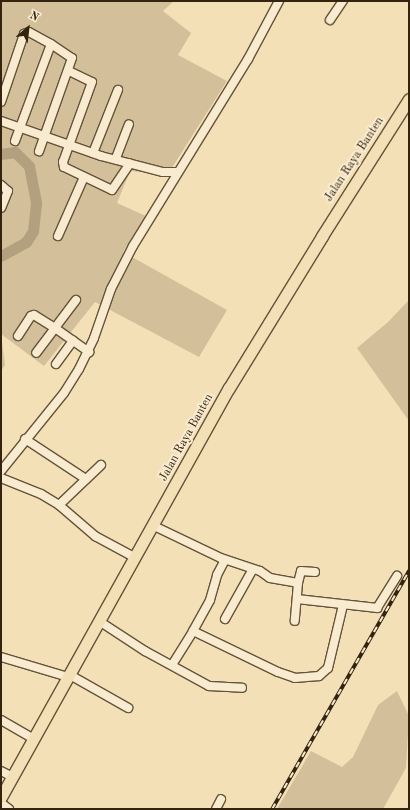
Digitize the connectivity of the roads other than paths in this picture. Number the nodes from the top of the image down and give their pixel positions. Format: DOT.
graph roads {
  1 [pos="279,1"];
  2 [pos="343,1"];
  3 [pos="330,20"];
  4 [pos="51,44"];
  5 [pos="69,71"];
  6 [pos="118,90"];
  7 [pos="409,99"];
  8 [pos="1,102"];
  9 [pos="1,121"];
  10 [pos="129,124"];
  11 [pos="20,127"];
  12 [pos="45,136"];
  13 [pos="15,141"];
  14 [pos="70,144"];
  15 [pos="40,152"];
  16 [pos="93,153"];
  17 [pos="116,158"];
  18 [pos="130,162"];
  19 [pos="177,172"];
  20 [pos="84,177"];
  21 [pos="1,186"];
  22 [pos="1,208"];
  23 [pos="58,236"];
  24 [pos="76,300"];
  25 [pos="55,328"];
  26 [pos="18,336"];
  27 [pos="73,341"];
  28 [pos="89,352"];
  29 [pos="36,353"];
  30 [pos="56,364"];
  31 [pos="25,439"];
  32 [pos="101,465"];
  33 [pos="1,471"];
  34 [pos="1,478"];
  35 [pos="86,479"];
  36 [pos="59,505"];
  37 [pos="152,525"];
  38 [pos="134,557"];
  39 [pos="225,560"];
  40 [pos="253,569"];
  41 [pos="315,572"];
  42 [pos="397,576"];
  43 [pos="298,584"];
  44 [pos="297,599"];
  45 [pos="343,605"];
  46 [pos="225,619"];
  47 [pos="99,621"];
  48 [pos="295,622"];
  49 [pos="193,631"];
  50 [pos="1,657"];
  51 [pos="172,666"];
  52 [pos="69,676"];
  53 [pos="242,688"];
  54 [pos="128,708"];
  55 [pos="1,720"];
  56 [pos="34,739"];
  57 [pos="1,771"];
  58 [pos="12,777"];
  59 [pos="1,797"];
  60 [pos="221,799"];
  61 [pos="1,803"];
  62 [pos="9,809"];
  63 [pos="216,809"];
  1 -- 19 [label="street"];
  2 -- 3 [label="street"];
  4 -- 5 [label="street"];
  4 -- 8 [label="street"];
  4 -- 11 [label="street"];
  5 -- 12 [label="street"];
  5 -- 14 [label="street"];
  6 -- 16 [label="street"];
  7 -- 37 [label="main road, Jalan Raya Banten"];
  9 -- 11 [label="street"];
  10 -- 17 [label="street"];
  11 -- 12 [label="street"];
  11 -- 13 [label="street"];
  12 -- 14 [label="street"];
  12 -- 15 [label="street"];
  14 -- 16 [label="street"];
  14 -- 20 [label="street"];
  16 -- 17 [label="street"];
  17 -- 18 [label="street"];
  18 -- 19 [label="street"];
  18 -- 20 [label="street"];
  19 -- 28 [label="street"];
  20 -- 23 [label="street"];
  21 -- 22 [label="street"];
  24 -- 25 [label="street"];
  25 -- 26 [label="street"];
  25 -- 27 [label="street"];
  25 -- 29 [label="street"];
  27 -- 28 [label="street"];
  27 -- 30 [label="street"];
  28 -- 31 [label="street"];
  31 -- 33 [label="street"];
  31 -- 35 [label="street"];
  32 -- 35 [label="street"];
  34 -- 36 [label="street"];
  35 -- 36 [label="street"];
  36 -- 38 [label="street"];
  37 -- 38 [label="main road, Jalan Raya Banten"];
  37 -- 39 [label="street"];
  38 -- 47 [label="main road, Jalan Raya Banten"];
  39 -- 40 [label="street"];
  39 -- 49 [label="street"];
  40 -- 43 [label="street"];
  40 -- 46 [label="street"];
  41 -- 43 [label="street"];
  42 -- 45 [label="street"];
  43 -- 44 [label="street"];
  44 -- 45 [label="street"];
  44 -- 48 [label="street"];
  45 -- 49 [label="street"];
  47 -- 51 [label="street"];
  47 -- 52 [label="main road, Jalan Raya Banten"];
  49 -- 51 [label="street"];
  50 -- 52 [label="street"];
  51 -- 53 [label="street"];
  52 -- 54 [label="street"];
  52 -- 56 [label="main road, Jalan Raya Banten"];
  55 -- 56 [label="street"];
  56 -- 58 [label="main road, Jalan Raya Banten"];
  57 -- 58 [label="street"];
  58 -- 59 [label="main road, Jalan Raya Banten"];
  60 -- 63 [label="street"];
  61 -- 62 [label="street"];
}
